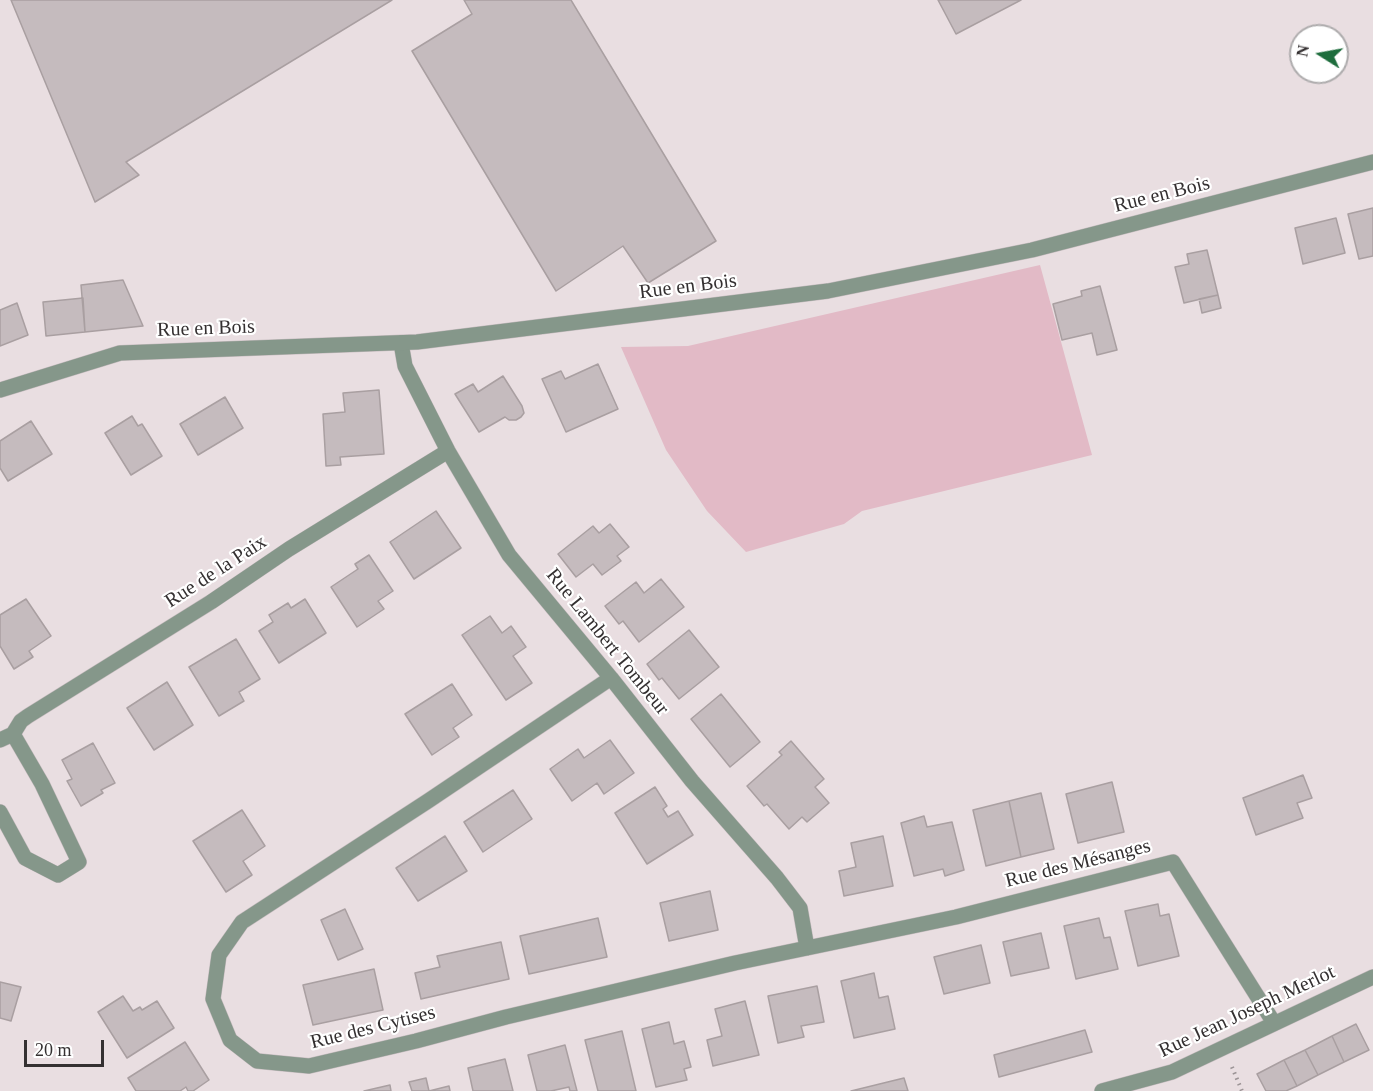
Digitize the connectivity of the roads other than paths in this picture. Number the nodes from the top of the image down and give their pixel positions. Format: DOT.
graph roads {
  1 [pos="1373,162"];
  2 [pos="401,342"];
  3 [pos="0,390"];
  4 [pos="448,451"];
  5 [pos="611,678"];
  6 [pos="7,737"];
  7 [pos="0,812"];
  8 [pos="807,948"];
  9 [pos="1373,977"];
  10 [pos="1274,1023"];
  11 [pos="1102,1091"];
  1 -- 2 [label="street, Rue en Bois"];
  2 -- 3 [label="street, Rue en Bois"];
  2 -- 4 [label="street, Rue Lambert Tombeur"];
  4 -- 5 [label="street, Rue Lambert Tombeur"];
  4 -- 6 [label="street, Rue de la Paix"];
  5 -- 8 [label="street, Rue Lambert Tombeur"];
  5 -- 8 [label="street, Rue des Cytises"];
  6 -- 7 [label="street, Rue de la Paix"];
  8 -- 10 [label="street, Rue des Mésanges"];
  9 -- 10 [label="street, Rue Jean Joseph Merlot"];
  10 -- 11 [label="street, Rue Jean Joseph Merlot"];
}
